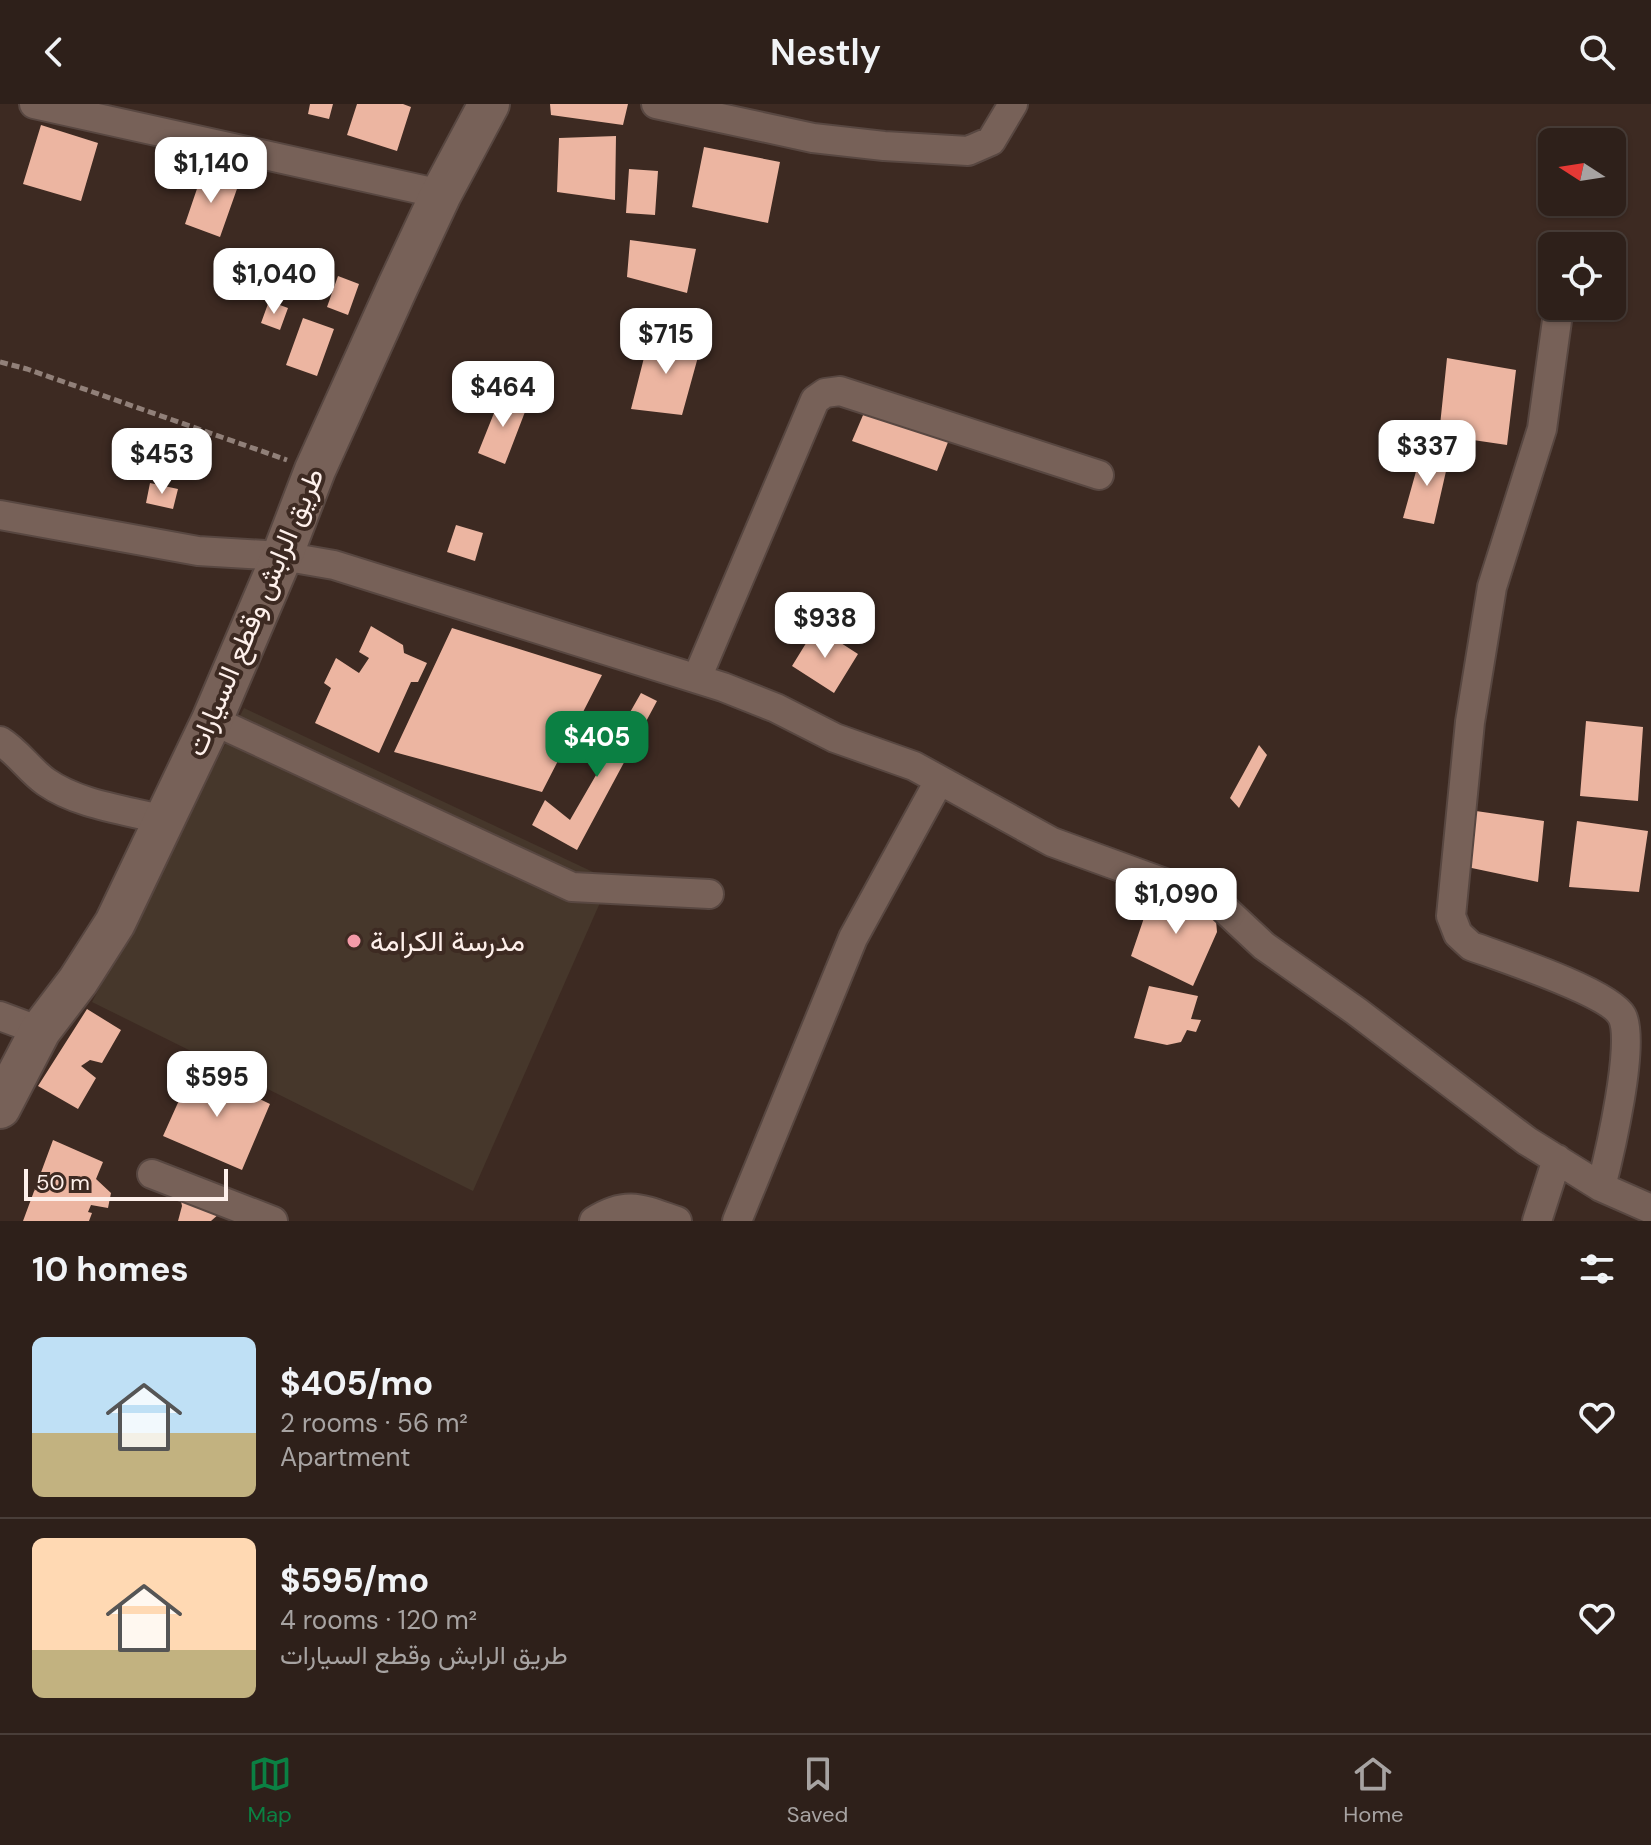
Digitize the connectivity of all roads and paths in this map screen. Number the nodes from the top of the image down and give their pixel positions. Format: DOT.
graph roads {
  1 [pos="34,104"];
  2 [pos="489,104"];
  3 [pos="656,104"];
  4 [pos="1013,104"];
  5 [pos="704,109"];
  6 [pos="441,194"];
  7 [pos="1557,320"];
  8 [pos="0,362"];
  9 [pos="315,470"];
  10 [pos="1099,475"];
  11 [pos="0,515"];
  12 [pos="282,556"];
  13 [pos="697,678"];
  14 [pos="212,720"];
  15 [pos="0,741"];
  16 [pos="939,781"];
  17 [pos="164,820"];
  18 [pos="709,894"];
  19 [pos="0,1016"];
  20 [pos="40,1031"];
  21 [pos="0,1108"];
  22 [pos="1557,1159"];
  23 [pos="152,1174"];
  24 [pos="1601,1187"];
  25 [pos="1651,1209"];
  26 [pos="273,1221"];
  27 [pos="594,1221"];
  28 [pos="677,1221"];
  29 [pos="737,1221"];
  30 [pos="1537,1221"];
  1 -- 6 [label="street"];
  2 -- 6 [label="main road, طريق الرابش وقطع السيارات"];
  3 -- 5 [label="street"];
  4 -- 5 [label="street"];
  6 -- 9 [label="main road, طريق الرابش وقطع السيارات"];
  7 -- 24 [label="street"];
  8 -- 9 [label="path"];
  9 -- 12 [label="main road, طريق الرابش وقطع السيارات"];
  10 -- 13 [label="street"];
  11 -- 12 [label="street"];
  12 -- 13 [label="street"];
  12 -- 14 [label="main road, طريق الرابش وقطع السيارات"];
  13 -- 16 [label="street"];
  14 -- 17 [label="main road, طريق الرابش وقطع السيارات"];
  14 -- 18 [label="street"];
  15 -- 17 [label="street"];
  16 -- 22 [label="street"];
  16 -- 29 [label="street"];
  17 -- 20 [label="main road, طريق الرابش وقطع السيارات"];
  19 -- 20 [label="street"];
  20 -- 21 [label="main road, طريق الرابش وقطع السيارات"];
  22 -- 24 [label="street"];
  22 -- 30 [label="street"];
  23 -- 26 [label="street"];
  24 -- 25 [label="street"];
  27 -- 28 [label="street"];
}
